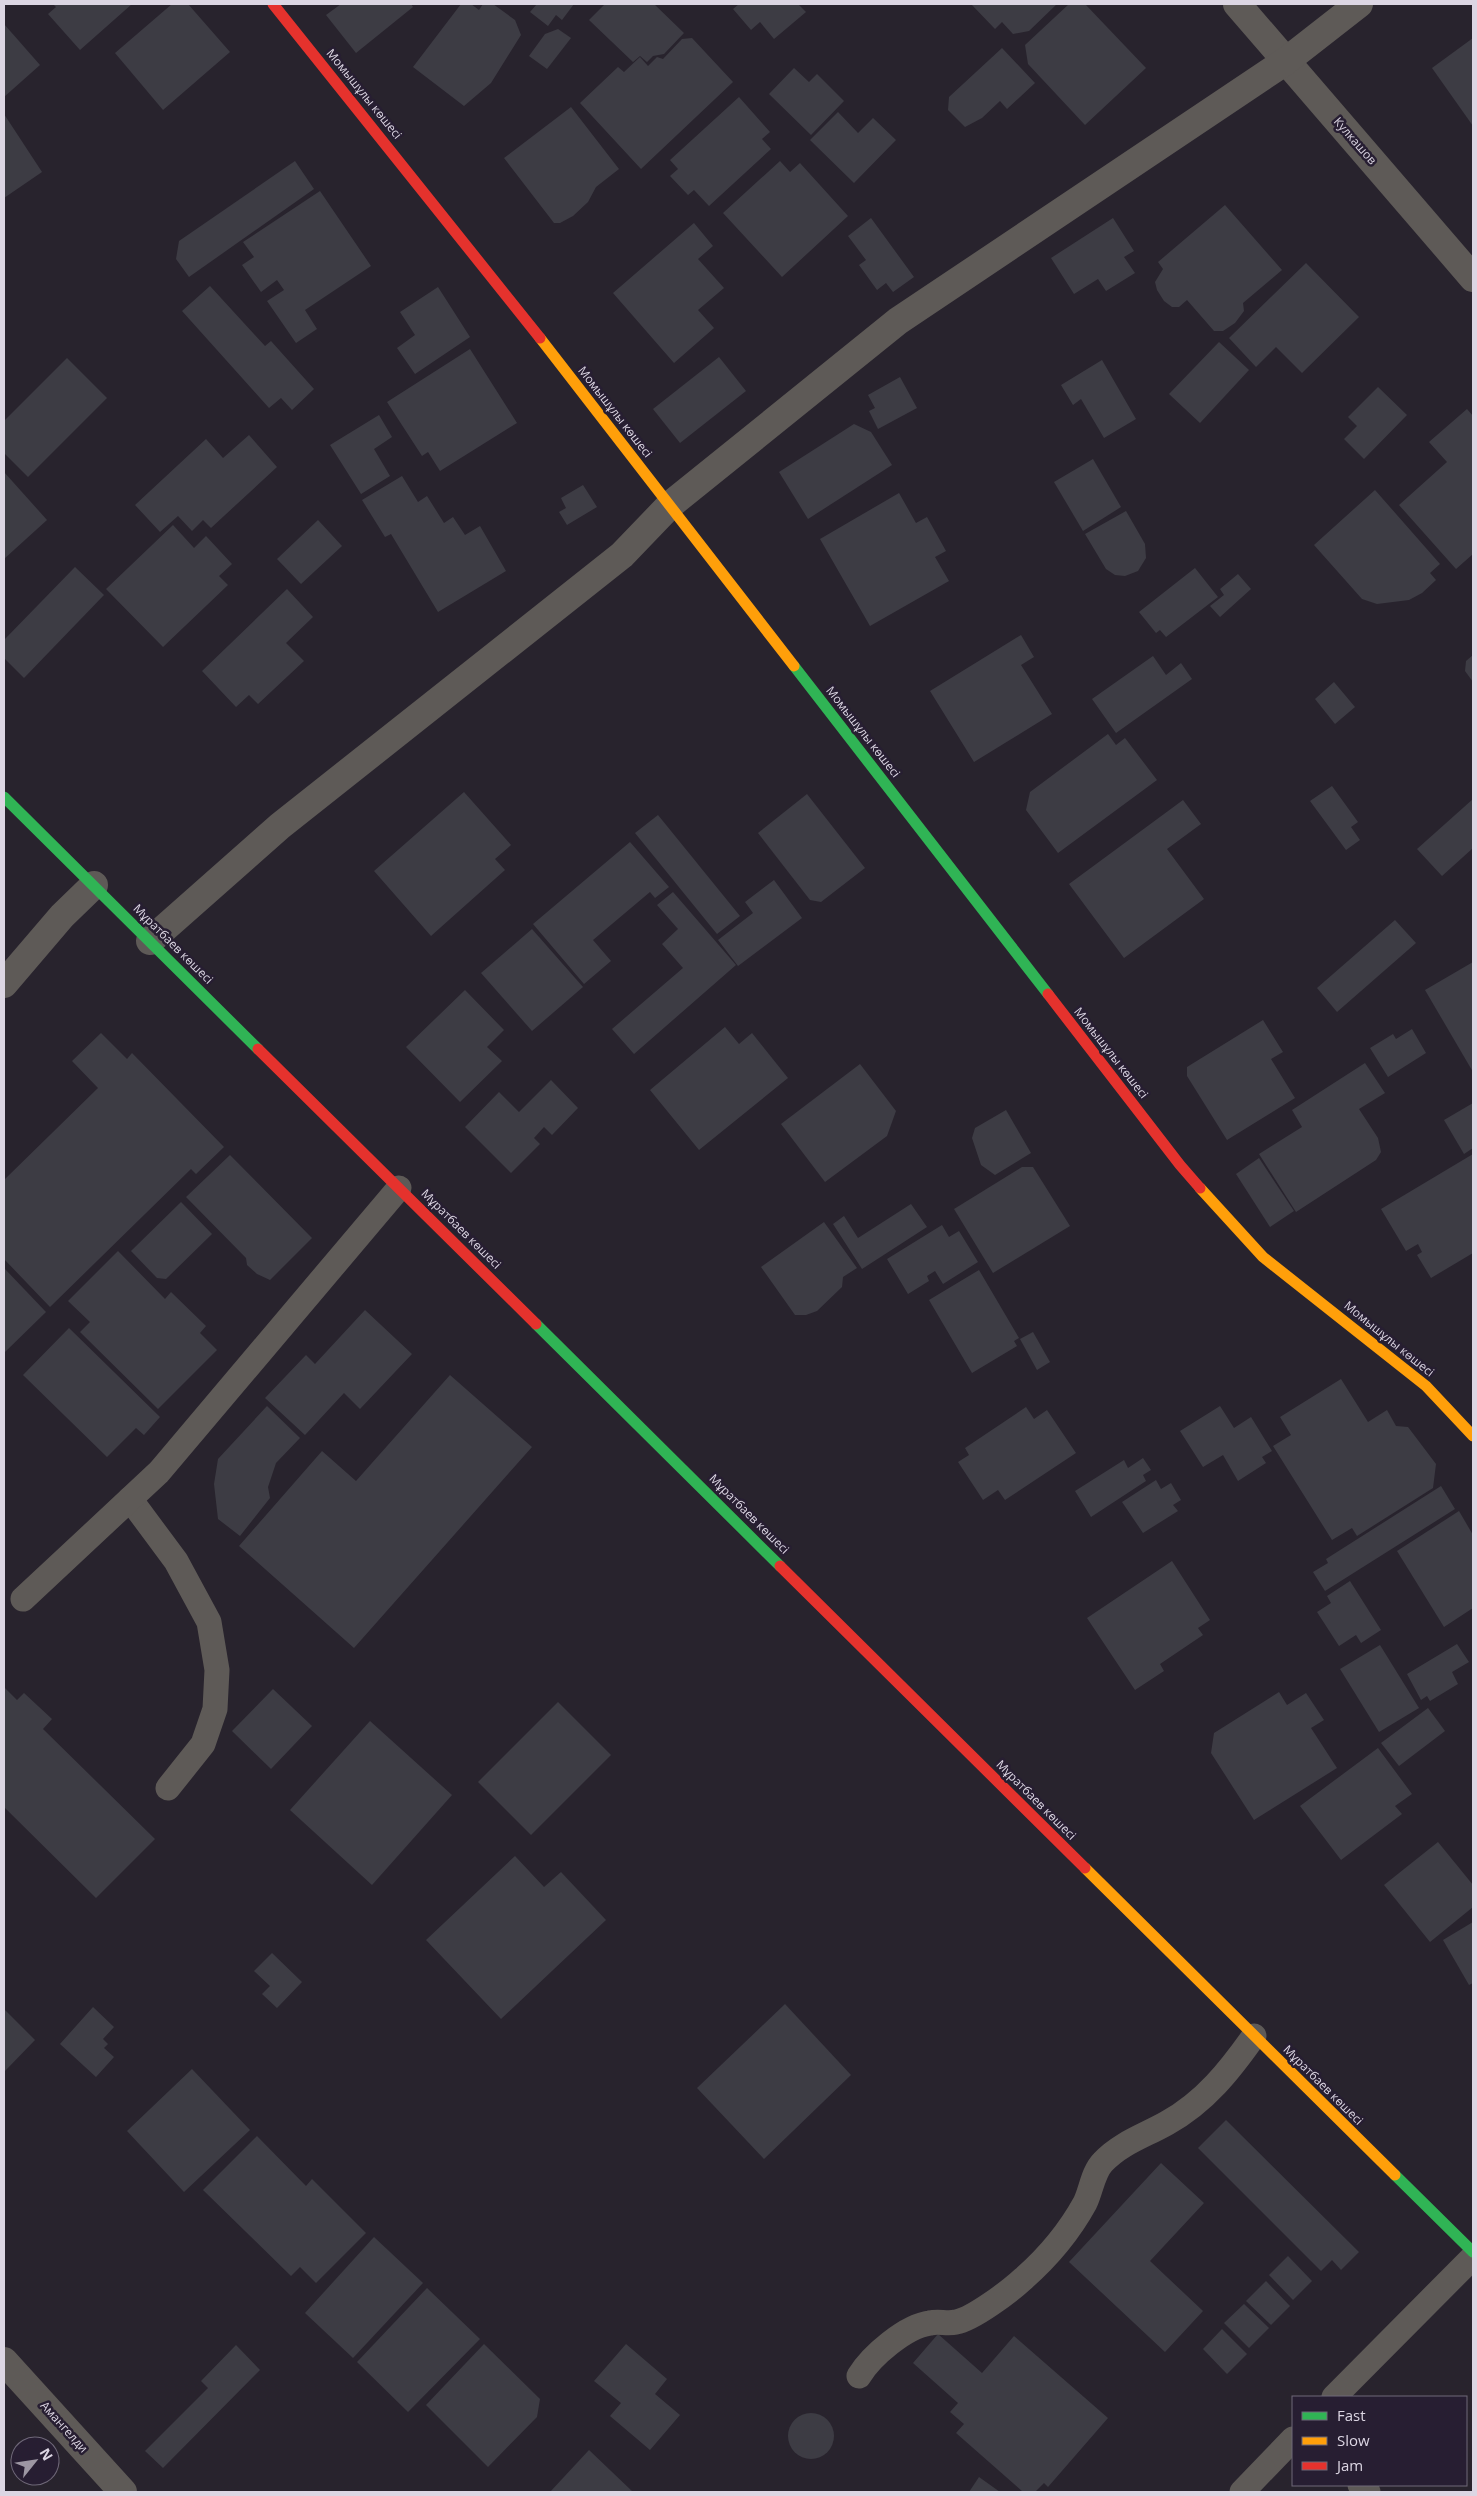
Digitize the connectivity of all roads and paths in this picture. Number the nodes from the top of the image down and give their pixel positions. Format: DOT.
graph roads {
  1 [pos="273,4"];
  2 [pos="1237,4"];
  3 [pos="1359,4"];
  4 [pos="1286,61"];
  5 [pos="1473,278"];
  6 [pos="670,505"];
  7 [pos="4,797"];
  8 [pos="94,885"];
  9 [pos="150,941"];
  10 [pos="4,984"];
  11 [pos="399,1188"];
  12 [pos="1473,1436"];
  13 [pos="130,1499"];
  14 [pos="23,1599"];
  15 [pos="168,1788"];
  16 [pos="1254,2036"];
  17 [pos="1473,2252"];
  18 [pos="1473,2257"];
  19 [pos="4,2361"];
  20 [pos="859,2376"];
  21 [pos="1335,2396"];
  22 [pos="1292,2440"];
  23 [pos="123,2492"];
  24 [pos="1242,2492"];
  1 -- 6 [label="street, Момышұлы көшесі"];
  2 -- 4 [label="street, Кулкашов"];
  3 -- 4 [label="street"];
  4 -- 5 [label="street, Кулкашов"];
  4 -- 6 [label="street"];
  6 -- 9 [label="street"];
  6 -- 12 [label="street, Момышұлы көшесі"];
  7 -- 8 [label="street, Мұратбаев көшесі"];
  8 -- 9 [label="street, Мұратбаев көшесі"];
  8 -- 10 [label="street"];
  9 -- 11 [label="street, Мұратбаев көшесі"];
  11 -- 13 [label="lane"];
  11 -- 16 [label="street, Мұратбаев көшесі"];
  13 -- 14 [label="lane"];
  13 -- 15 [label="lane"];
  16 -- 17 [label="street, Мұратбаев көшесі"];
  16 -- 20 [label="lane"];
  18 -- 21 [label="lane"];
  19 -- 23 [label="street, Амангелди"];
  22 -- 24 [label="lane"];
}
